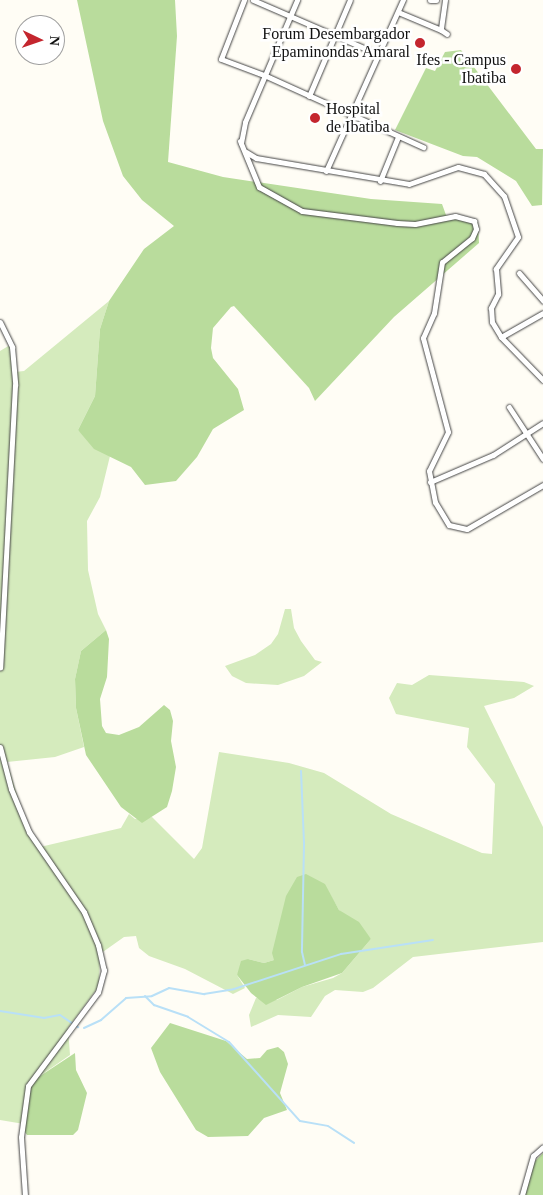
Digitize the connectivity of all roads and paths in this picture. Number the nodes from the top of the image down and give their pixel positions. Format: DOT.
graph roads {
  1 [pos="244,0"];
  2 [pos="253,0"];
  3 [pos="298,0"];
  4 [pos="350,0"];
  5 [pos="403,0"];
  6 [pos="430,0"];
  7 [pos="436,0"];
  8 [pos="444,0"];
  9 [pos="398,12"];
  10 [pos="291,16"];
  11 [pos="441,30"];
  12 [pos="447,34"];
  13 [pos="335,35"];
  14 [pos="378,54"];
  15 [pos="264,75"];
  16 [pos="309,96"];
  17 [pos="353,116"];
  18 [pos="398,137"];
  19 [pos="240,141"];
  20 [pos="423,147"];
  21 [pos="326,171"];
  22 [pos="380,181"];
  23 [pos="519,273"];
  24 [pos="543,301"];
  25 [pos="543,313"];
  26 [pos="0,322"];
  27 [pos="501,336"];
  28 [pos="543,380"];
  29 [pos="509,407"];
  30 [pos="543,423"];
  31 [pos="526,434"];
  32 [pos="543,459"];
  33 [pos="430,482"];
  34 [pos="543,485"];
  35 [pos="0,668"];
  36 [pos="0,747"];
  37 [pos="543,1147"];
  38 [pos="25,1195"];
  39 [pos="522,1195"];
  1 -- 15 [label="street"];
  2 -- 10 [label="street"];
  3 -- 10 [label="street"];
  4 -- 13 [label="street"];
  5 -- 9 [label="street"];
  6 -- 7 [label="street"];
  8 -- 11 [label="street"];
  9 -- 11 [label="street"];
  9 -- 14 [label="street"];
  10 -- 13 [label="street"];
  10 -- 15 [label="street"];
  11 -- 12 [label="street"];
  13 -- 14 [label="street"];
  13 -- 16 [label="street"];
  14 -- 17 [label="street"];
  15 -- 16 [label="street"];
  15 -- 19 [label="street"];
  16 -- 17 [label="street"];
  17 -- 18 [label="street"];
  17 -- 21 [label="street"];
  18 -- 20 [label="street"];
  18 -- 22 [label="street"];
  19 -- 21 [label="street"];
  19 -- 33 [label="street"];
  21 -- 22 [label="street"];
  22 -- 27 [label="street"];
  23 -- 24 [label="street"];
  25 -- 27 [label="street"];
  26 -- 35 [label="street"];
  27 -- 28 [label="street"];
  29 -- 31 [label="street"];
  30 -- 31 [label="street"];
  31 -- 32 [label="street"];
  31 -- 33 [label="street"];
  33 -- 34 [label="street"];
  36 -- 38 [label="street"];
  37 -- 39 [label="street"];
}
